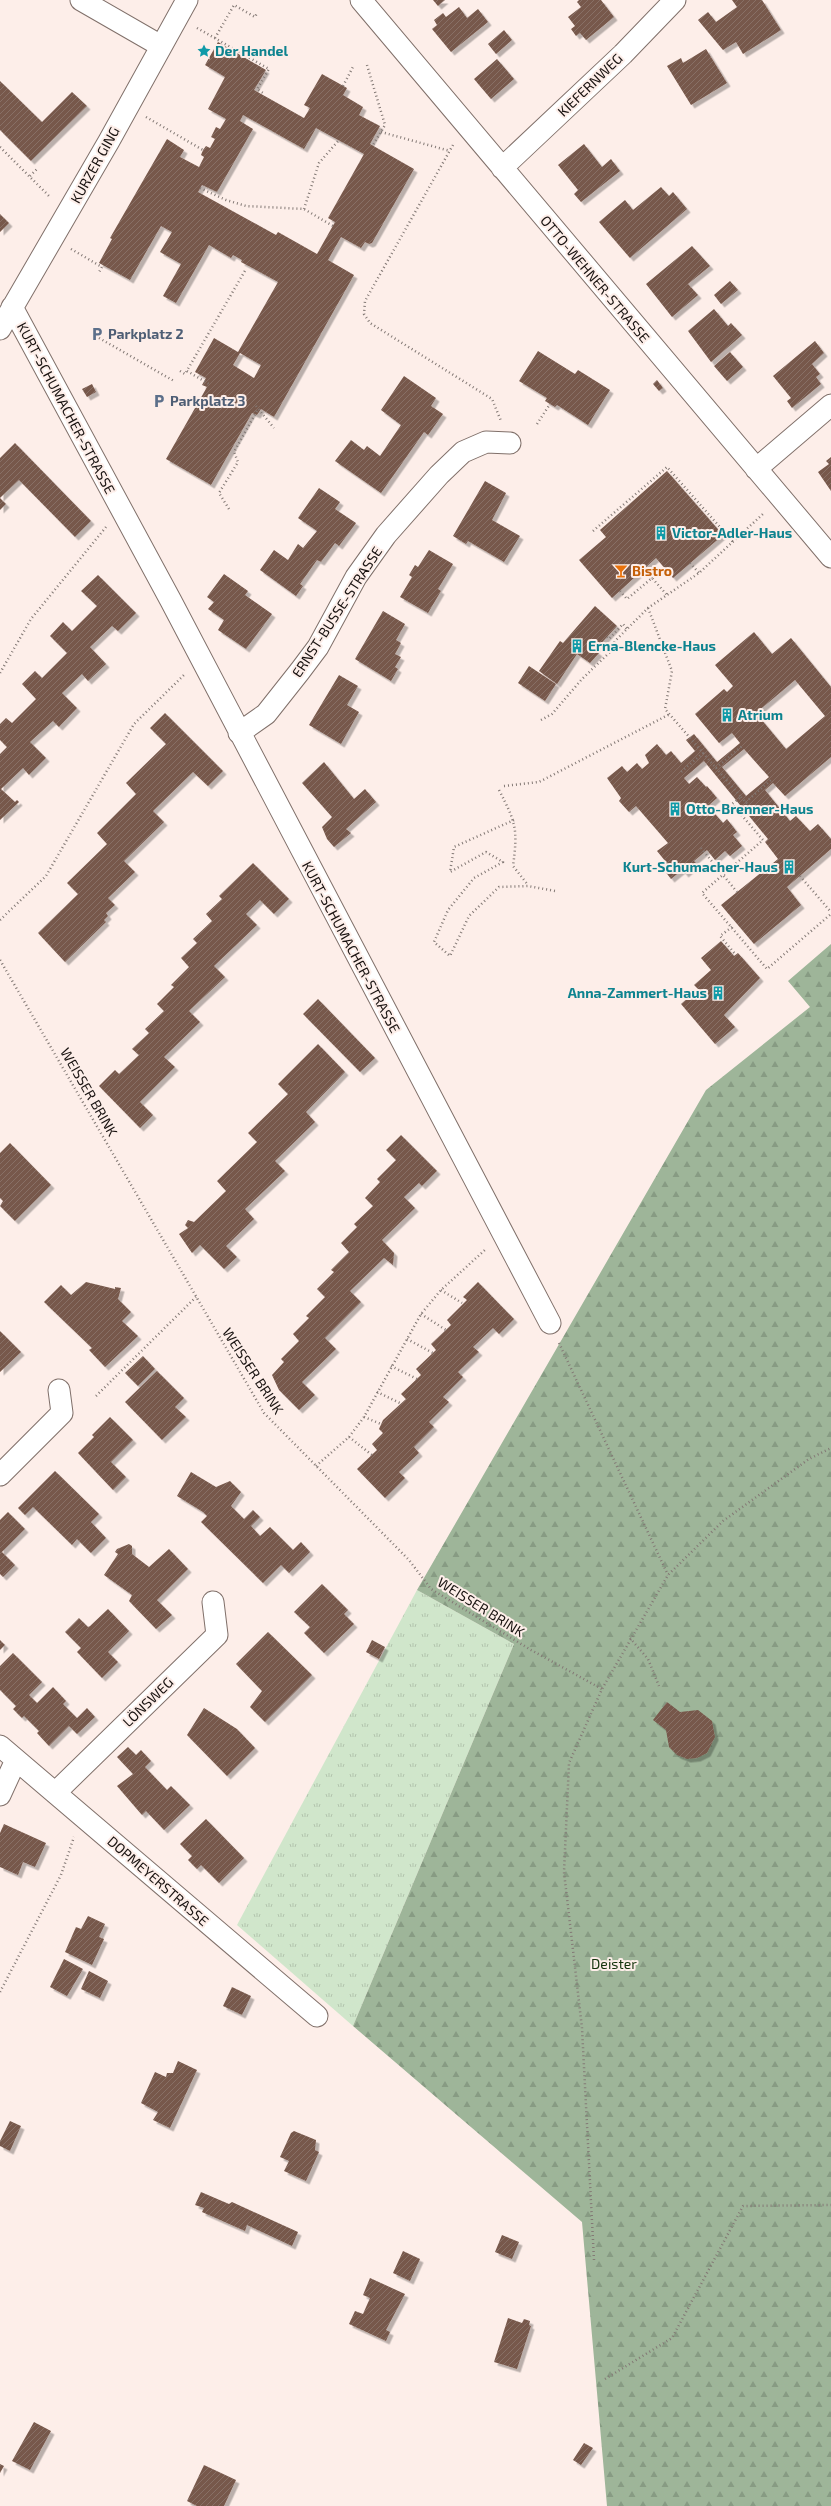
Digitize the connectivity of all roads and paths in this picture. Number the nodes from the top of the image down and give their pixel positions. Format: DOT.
graph roads {
  1 [pos="81,0"];
  2 [pos="187,0"];
  3 [pos="361,0"];
  4 [pos="675,0"];
  5 [pos="257,13"];
  6 [pos="193,26"];
  7 [pos="215,38"];
  8 [pos="161,46"];
  9 [pos="354,65"];
  10 [pos="367,65"];
  11 [pos="343,86"];
  12 [pos="263,93"];
  13 [pos="142,115"];
  14 [pos="466,125"];
  15 [pos="381,132"];
  16 [pos="339,140"];
  17 [pos="373,145"];
  18 [pos="0,146"];
  19 [pos="203,150"];
  20 [pos="450,151"];
  21 [pos="37,168"];
  22 [pos="502,168"];
  23 [pos="30,176"];
  24 [pos="200,188"];
  25 [pos="51,198"];
  26 [pos="304,209"];
  27 [pos="333,226"];
  28 [pos="67,247"];
  29 [pos="246,269"];
  30 [pos="98,274"];
  31 [pos="12,308"];
  32 [pos="0,329"];
  33 [pos="99,338"];
  34 [pos="187,370"];
  35 [pos="180,371"];
  36 [pos="174,381"];
  37 [pos="209,384"];
  38 [pos="550,404"];
  39 [pos="831,405"];
  40 [pos="537,424"];
  41 [pos="274,428"];
  42 [pos="510,443"];
  43 [pos="756,469"];
  44 [pos="781,498"];
  45 [pos="120,509"];
  46 [pos="229,509"];
  47 [pos="594,531"];
  48 [pos="733,542"];
  49 [pos="831,557"];
  50 [pos="690,563"];
  51 [pos="644,568"];
  52 [pos="699,573"];
  53 [pos="652,578"];
  54 [pos="620,591"];
  55 [pos="667,595"];
  56 [pos="648,608"];
  57 [pos="627,629"];
  58 [pos="607,637"];
  59 [pos="200,660"];
  60 [pos="0,673"];
  61 [pos="670,714"];
  62 [pos="541,720"];
  63 [pos="239,733"];
  64 [pos="742,746"];
  65 [pos="704,753"];
  66 [pos="716,768"];
  67 [pos="680,773"];
  68 [pos="771,780"];
  69 [pos="504,786"];
  70 [pos="498,790"];
  71 [pos="741,797"];
  72 [pos="514,820"];
  73 [pos="701,848"];
  74 [pos="722,875"];
  75 [pos="800,876"];
  76 [pos="528,886"];
  77 [pos="555,891"];
  78 [pos="736,892"];
  79 [pos="831,913"];
  80 [pos="0,920"];
  81 [pos="732,927"];
  82 [pos="736,955"];
  83 [pos="0,960"];
  84 [pos="502,1233"];
  85 [pos="441,1290"];
  86 [pos="196,1297"];
  87 [pos="462,1303"];
  88 [pos="421,1314"];
  89 [pos="550,1323"];
  90 [pos="446,1330"];
  91 [pos="407,1339"];
  92 [pos="433,1353"];
  93 [pos="391,1366"];
  94 [pos="417,1379"];
  95 [pos="59,1390"];
  96 [pos="377,1392"];
  97 [pos="96,1396"];
  98 [pos="402,1404"];
  99 [pos="364,1417"];
  100 [pos="381,1424"];
  101 [pos="349,1437"];
  102 [pos="831,1448"];
  103 [pos="372,1455"];
  104 [pos="316,1466"];
  105 [pos="0,1475"];
  106 [pos="668,1574"];
  107 [pos="213,1602"];
  108 [pos="630,1638"];
  109 [pos="659,1686"];
  110 [pos="602,1689"];
  111 [pos="0,1746"];
  112 [pos="16,1760"];
  113 [pos="54,1793"];
  114 [pos="0,1795"];
  115 [pos="75,1834"];
  116 [pos="0,1992"];
  117 [pos="317,2016"];
  118 [pos="831,2205"];
  119 [pos="594,2260"];
  120 [pos="605,2379"];
  1 -- 8 [label="street"];
  2 -- 8 [label="street, KURZER GING"];
  3 -- 14 [label="street, OTTO-WEHNER-STRASSE"];
  4 -- 22 [label="street, KIEFERNWEG"];
  5 -- 7 [label="path"];
  6 -- 7 [label="path"];
  7 -- 12 [label="path"];
  8 -- 31 [label="street, KURZER GING"];
  9 -- 11 [label="path"];
  10 -- 15 [label="path"];
  13 -- 19 [label="path"];
  14 -- 20 [label="path"];
  14 -- 22 [label="street, OTTO-WEHNER-STRASSE"];
  15 -- 17 [label="path"];
  15 -- 20 [label="path"];
  16 -- 26 [label="path"];
  18 -- 23 [label="path"];
  20 -- 42 [label="path"];
  21 -- 23 [label="path"];
  22 -- 43 [label="street, OTTO-WEHNER-STRASSE"];
  23 -- 25 [label="path"];
  24 -- 26 [label="path"];
  26 -- 27 [label="path"];
  28 -- 30 [label="path"];
  29 -- 34 [label="path"];
  31 -- 32 [label="street, KURZER GING"];
  31 -- 45 [label="street, KURT-SCHUMACHER-STRASSE"];
  33 -- 36 [label="path"];
  34 -- 35 [label="path"];
  34 -- 37 [label="path"];
  38 -- 40 [label="path"];
  39 -- 43 [label="street"];
  41 -- 46 [label="path"];
  42 -- 63 [label="street, ERNST-BUSSE-STRASSE"];
  43 -- 44 [label="street, OTTO-WEHNER-STRASSE"];
  44 -- 48 [label="path"];
  44 -- 49 [label="street, OTTO-WEHNER-STRASSE"];
  45 -- 59 [label="street, KURT-SCHUMACHER-STRASSE"];
  45 -- 60 [label="path, KURT-SCHUMACHER-STRASSE"];
  47 -- 48 [label="path"];
  48 -- 52 [label="path"];
  50 -- 52 [label="path"];
  51 -- 53 [label="path"];
  52 -- 55 [label="path"];
  53 -- 54 [label="path"];
  53 -- 55 [label="path"];
  55 -- 56 [label="path"];
  56 -- 57 [label="path"];
  56 -- 61 [label="path"];
  57 -- 58 [label="path"];
  57 -- 62 [label="path"];
  59 -- 63 [label="street, KURT-SCHUMACHER-STRASSE"];
  59 -- 80 [label="path"];
  61 -- 65 [label="path"];
  61 -- 69 [label="path"];
  63 -- 84 [label="street, KURT-SCHUMACHER-STRASSE"];
  64 -- 66 [label="path"];
  65 -- 66 [label="path"];
  65 -- 67 [label="path"];
  66 -- 71 [label="path"];
  68 -- 71 [label="path"];
  70 -- 72 [label="path"];
  71 -- 74 [label="path"];
  72 -- 76 [label="path"];
  72 -- 76 [label="path"];
  73 -- 74 [label="path"];
  74 -- 78 [label="path"];
  74 -- 81 [label="path"];
  75 -- 79 [label="path"];
  76 -- 77 [label="path"];
  79 -- 81 [label="path"];
  81 -- 82 [label="path"];
  83 -- 86 [label="path, WEISSER BRINK"];
  84 -- 85 [label="path"];
  84 -- 89 [label="street, KURT-SCHUMACHER-STRASSE"];
  85 -- 87 [label="path"];
  85 -- 88 [label="path"];
  86 -- 97 [label="path"];
  86 -- 104 [label="path, WEISSER BRINK"];
  88 -- 90 [label="path"];
  88 -- 91 [label="path"];
  89 -- 106 [label="path"];
  91 -- 92 [label="path"];
  91 -- 93 [label="path"];
  93 -- 94 [label="path"];
  93 -- 96 [label="path"];
  95 -- 105 [label="street"];
  96 -- 98 [label="path"];
  96 -- 99 [label="path"];
  99 -- 100 [label="path"];
  99 -- 101 [label="path"];
  101 -- 103 [label="path"];
  101 -- 104 [label="path"];
  102 -- 106 [label="path"];
  104 -- 110 [label="path, WEISSER BRINK"];
  106 -- 108 [label="path"];
  107 -- 113 [label="street, LÖNSWEG"];
  108 -- 109 [label="path"];
  108 -- 110 [label="path"];
  110 -- 119 [label="path"];
  111 -- 112 [label="street, DOPMEYERSTRASSE"];
  112 -- 113 [label="street, DOPMEYERSTRASSE"];
  112 -- 114 [label="street"];
  113 -- 117 [label="street, DOPMEYERSTRASSE"];
  115 -- 116 [label="path"];
  118 -- 120 [label="path"];
}
